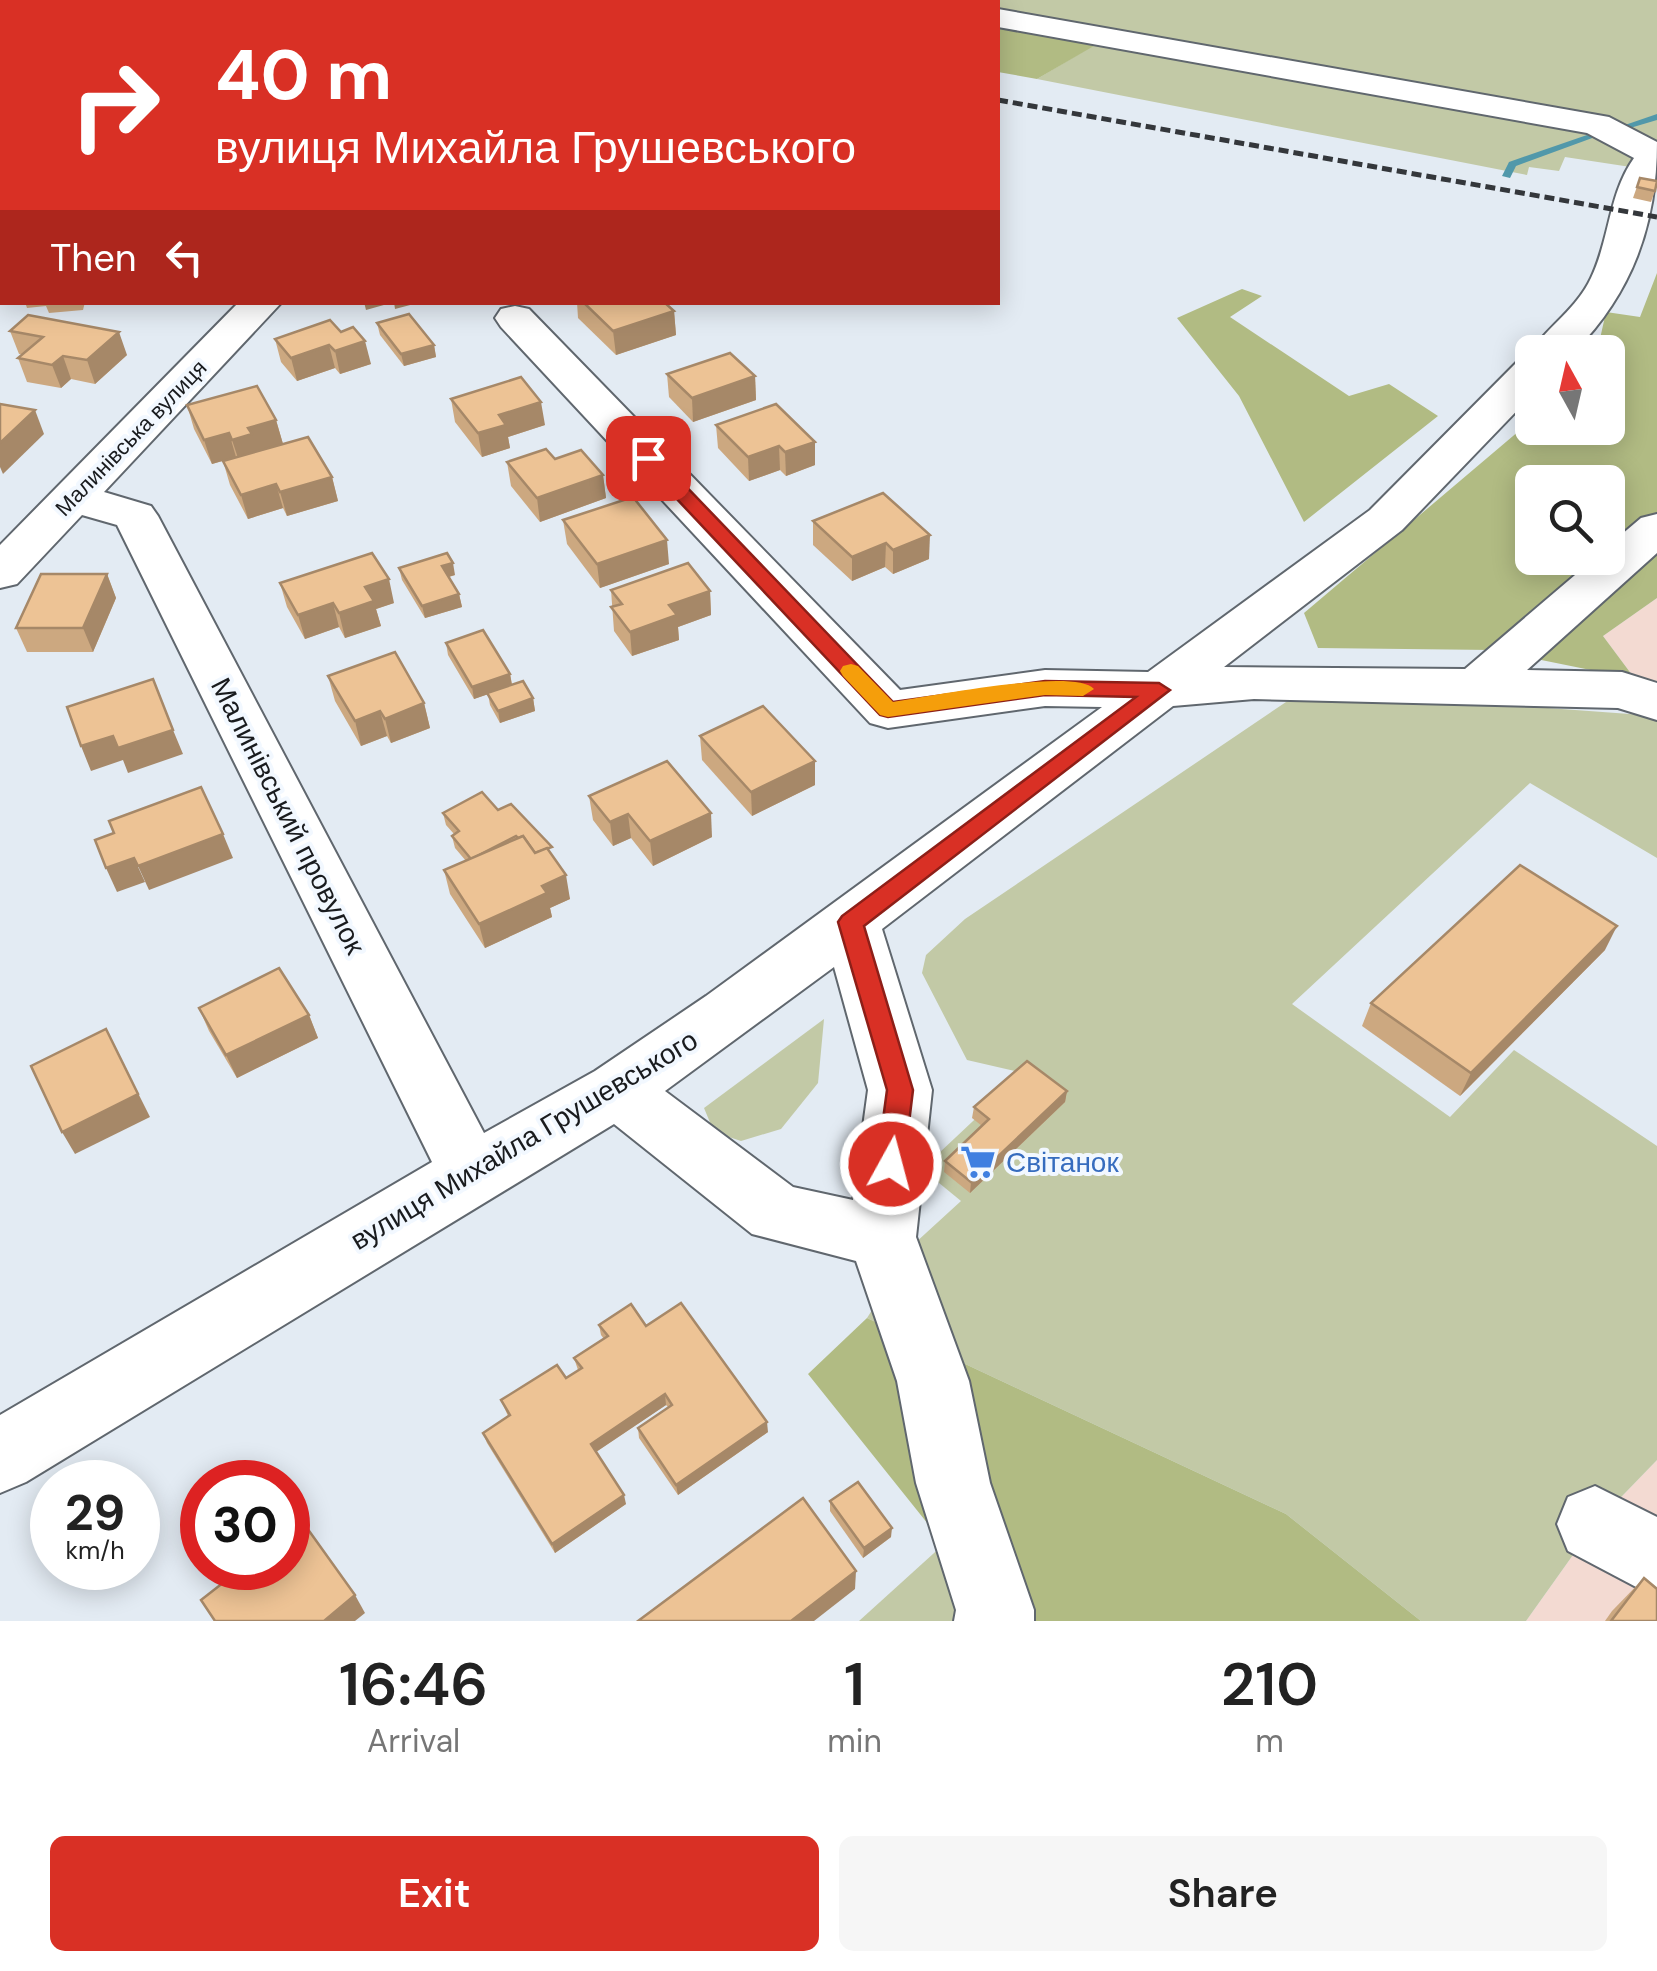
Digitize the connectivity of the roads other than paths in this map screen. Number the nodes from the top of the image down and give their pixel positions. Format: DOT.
graph roads {
  1 [pos="1017,13"];
  2 [pos="1655,155"];
  3 [pos="259,305"];
  4 [pos="516,318"];
  5 [pos="1568,335"];
  6 [pos="1515,388"];
  7 [pos="73,498"];
  8 [pos="1657,528"];
  9 [pos="0,573"];
  10 [pos="1477,686"];
  11 [pos="1159,690"];
  12 [pos="1657,702"];
  13 [pos="850,922"];
  14 [pos="617,1090"];
  15 [pos="472,1173"];
  16 [pos="882,1237"];
  17 [pos="0,1456"];
  18 [pos="994,1621"];
  1 -- 2 [label="street"];
  2 -- 5 [label="street"];
  3 -- 7 [label="street, Малинівська вулиця"];
  4 -- 11 [label="street"];
  6 -- 11 [label="street, вулиця Михайла Грушевського"];
  7 -- 9 [label="street, Малинівська вулиця"];
  7 -- 15 [label="street, Малинівський провулок"];
  8 -- 10 [label="street"];
  10 -- 11 [label="street"];
  10 -- 12 [label="street"];
  11 -- 13 [label="street, вулиця Михайла Грушевського"];
  13 -- 14 [label="street, вулиця Михайла Грушевського"];
  13 -- 16 [label="street"];
  14 -- 15 [label="street, вулиця Михайла Грушевського"];
  14 -- 16 [label="street"];
  15 -- 17 [label="street, вулиця Михайла Грушевського"];
  16 -- 18 [label="street"];
}
